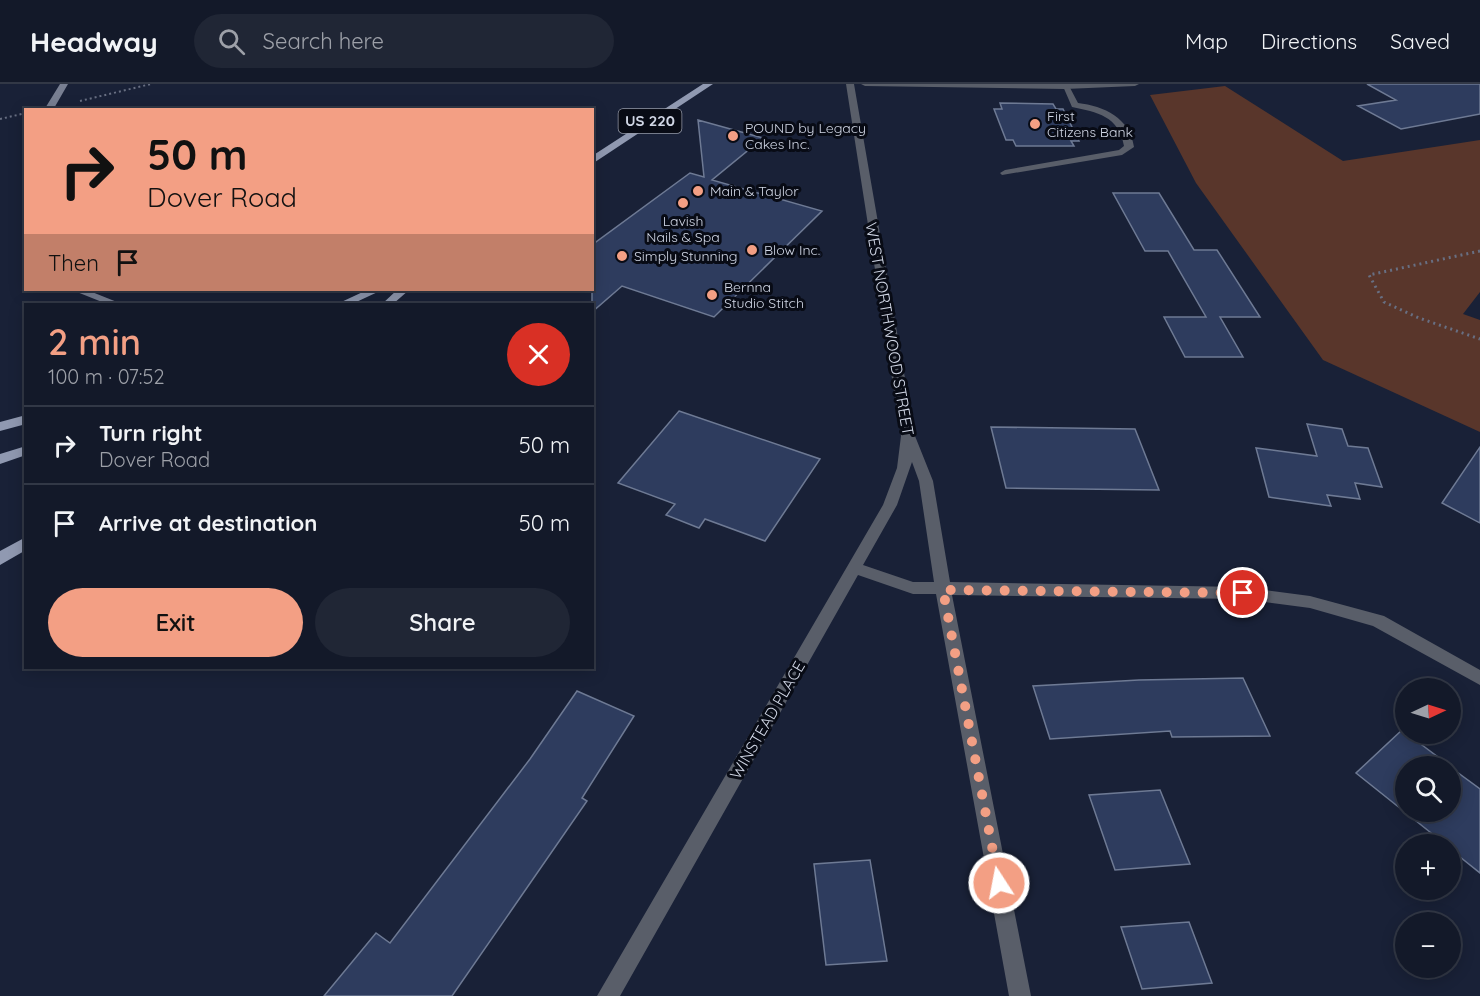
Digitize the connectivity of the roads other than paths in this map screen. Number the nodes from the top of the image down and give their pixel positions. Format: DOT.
graph roads {
  1 [pos="64,84"];
  2 [pos="709,84"];
  3 [pos="850,84"];
  4 [pos="865,84"];
  5 [pos="1135,84"];
  6 [pos="1072,86"];
  7 [pos="50,108"];
  8 [pos="594,160"];
  9 [pos="1005,173"];
  10 [pos="81,291"];
  11 [pos="374,291"];
  12 [pos="402,291"];
  13 [pos="113,303"];
  14 [pos="345,303"];
  15 [pos="388,303"];
  16 [pos="24,420"];
  17 [pos="0,427"];
  18 [pos="908,436"];
  19 [pos="24,451"];
  20 [pos="0,459"];
  21 [pos="24,543"];
  22 [pos="0,559"];
  23 [pos="854,567"];
  24 [pos="943,590"];
  25 [pos="1480,678"];
  26 [pos="608,996"];
  27 [pos="1020,996"];
  1 -- 7 [label="street"];
  2 -- 8 [label="main road, US 220"];
  3 -- 18 [label="street, WEST NORTHWOOD STREET"];
  4 -- 6 [label="street"];
  5 -- 6 [label="street"];
  6 -- 9 [label="street"];
  10 -- 13 [label="street"];
  11 -- 14 [label="main road"];
  12 -- 15 [label="main road"];
  16 -- 17 [label="main road"];
  18 -- 23 [label="street, WINSTEAD PLACE"];
  18 -- 24 [label="street, WEST NORTHWOOD STREET"];
  19 -- 20 [label="main road"];
  21 -- 22 [label="main road"];
  23 -- 24 [label="street"];
  23 -- 26 [label="street, WINSTEAD PLACE"];
  24 -- 25 [label="street"];
  24 -- 27 [label="street, WEST NORTHWOOD STREET"];
}
